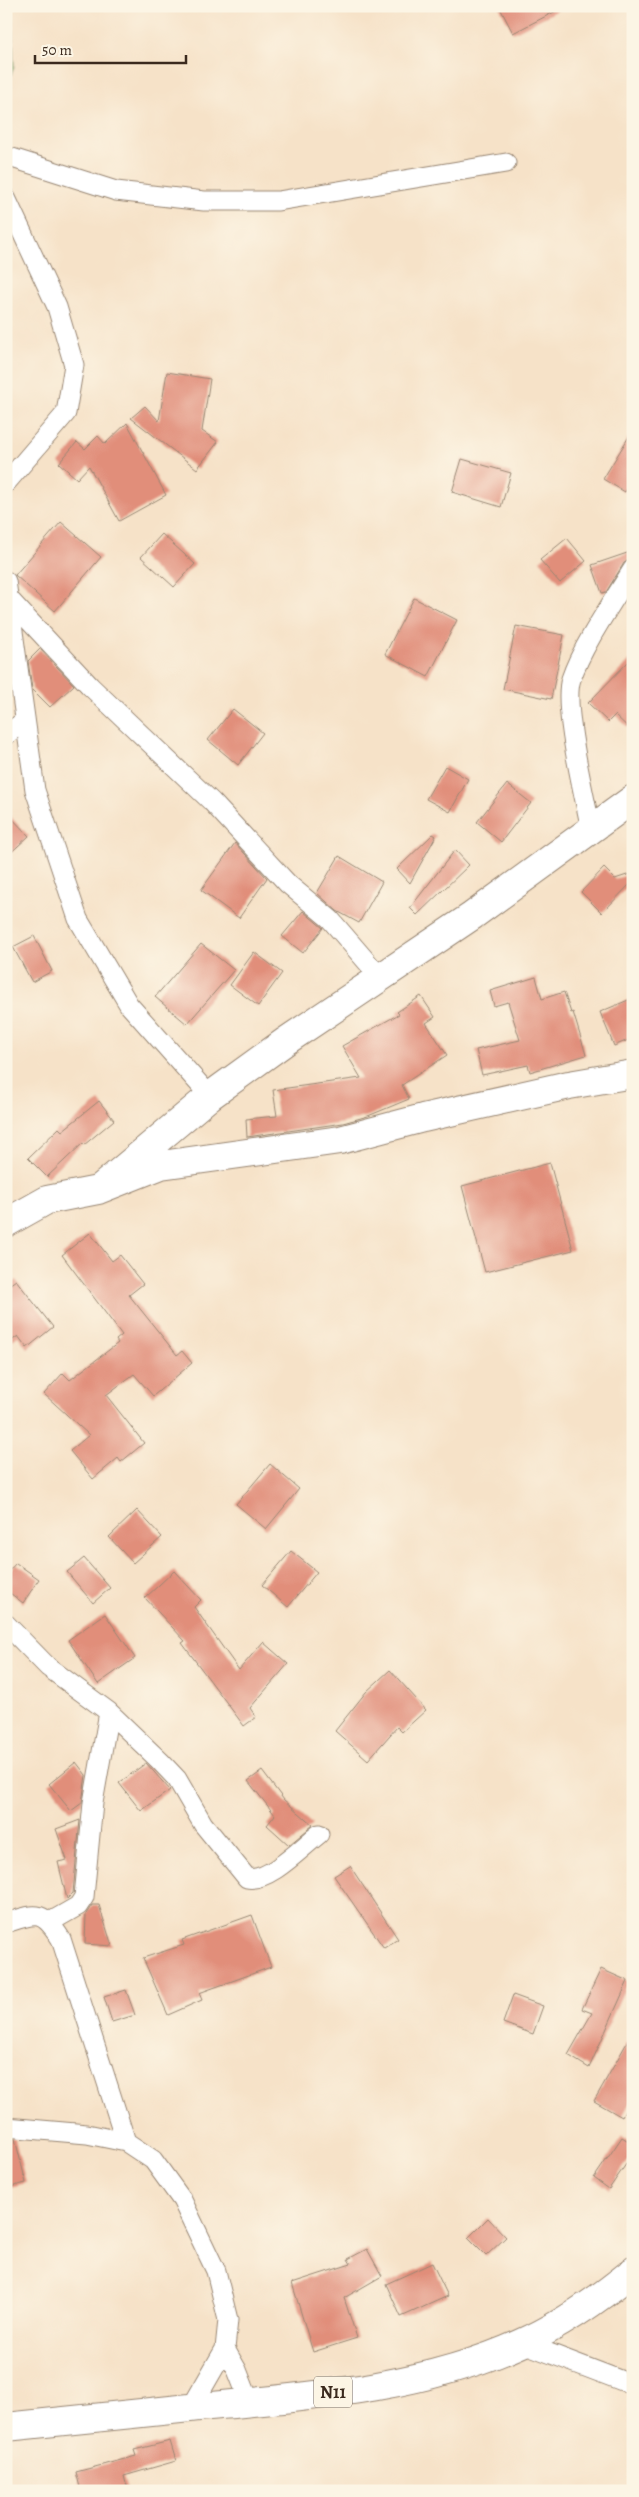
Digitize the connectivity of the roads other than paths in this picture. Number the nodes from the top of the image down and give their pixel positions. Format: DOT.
graph roads {
  1 [pos="6,156"];
  2 [pos="506,163"];
  3 [pos="6,198"];
  4 [pos="6,483"];
  5 [pos="633,569"];
  6 [pos="7,590"];
  7 [pos="24,721"];
  8 [pos="6,735"];
  9 [pos="633,799"];
  10 [pos="591,830"];
  11 [pos="380,977"];
  12 [pos="633,1074"];
  13 [pos="210,1096"];
  14 [pos="98,1190"];
  15 [pos="6,1223"];
  16 [pos="6,1624"];
  17 [pos="109,1712"];
  18 [pos="319,1834"];
  19 [pos="50,1922"];
  20 [pos="6,1923"];
  21 [pos="6,2127"];
  22 [pos="126,2142"];
  23 [pos="633,2272"];
  24 [pos="523,2343"];
  25 [pos="226,2349"];
  26 [pos="633,2385"];
  27 [pos="250,2403"];
  28 [pos="191,2408"];
  29 [pos="6,2427"];
  1 -- 2 [label="street"];
  3 -- 4 [label="street"];
  5 -- 10 [label="street"];
  6 -- 7 [label="street"];
  6 -- 11 [label="street"];
  7 -- 8 [label="street"];
  7 -- 13 [label="street"];
  9 -- 10 [label="main road"];
  10 -- 11 [label="main road"];
  11 -- 13 [label="main road"];
  12 -- 14 [label="main road"];
  13 -- 14 [label="main road"];
  14 -- 15 [label="main road"];
  16 -- 17 [label="street"];
  17 -- 18 [label="street"];
  17 -- 19 [label="street"];
  19 -- 20 [label="street"];
  19 -- 22 [label="street"];
  21 -- 22 [label="street"];
  22 -- 25 [label="street"];
  23 -- 24 [label="main road, N11"];
  24 -- 26 [label="street"];
  24 -- 27 [label="main road, N11"];
  25 -- 27 [label="street"];
  25 -- 28 [label="street"];
  27 -- 28 [label="main road, N11"];
  28 -- 29 [label="main road, N11"];
}
